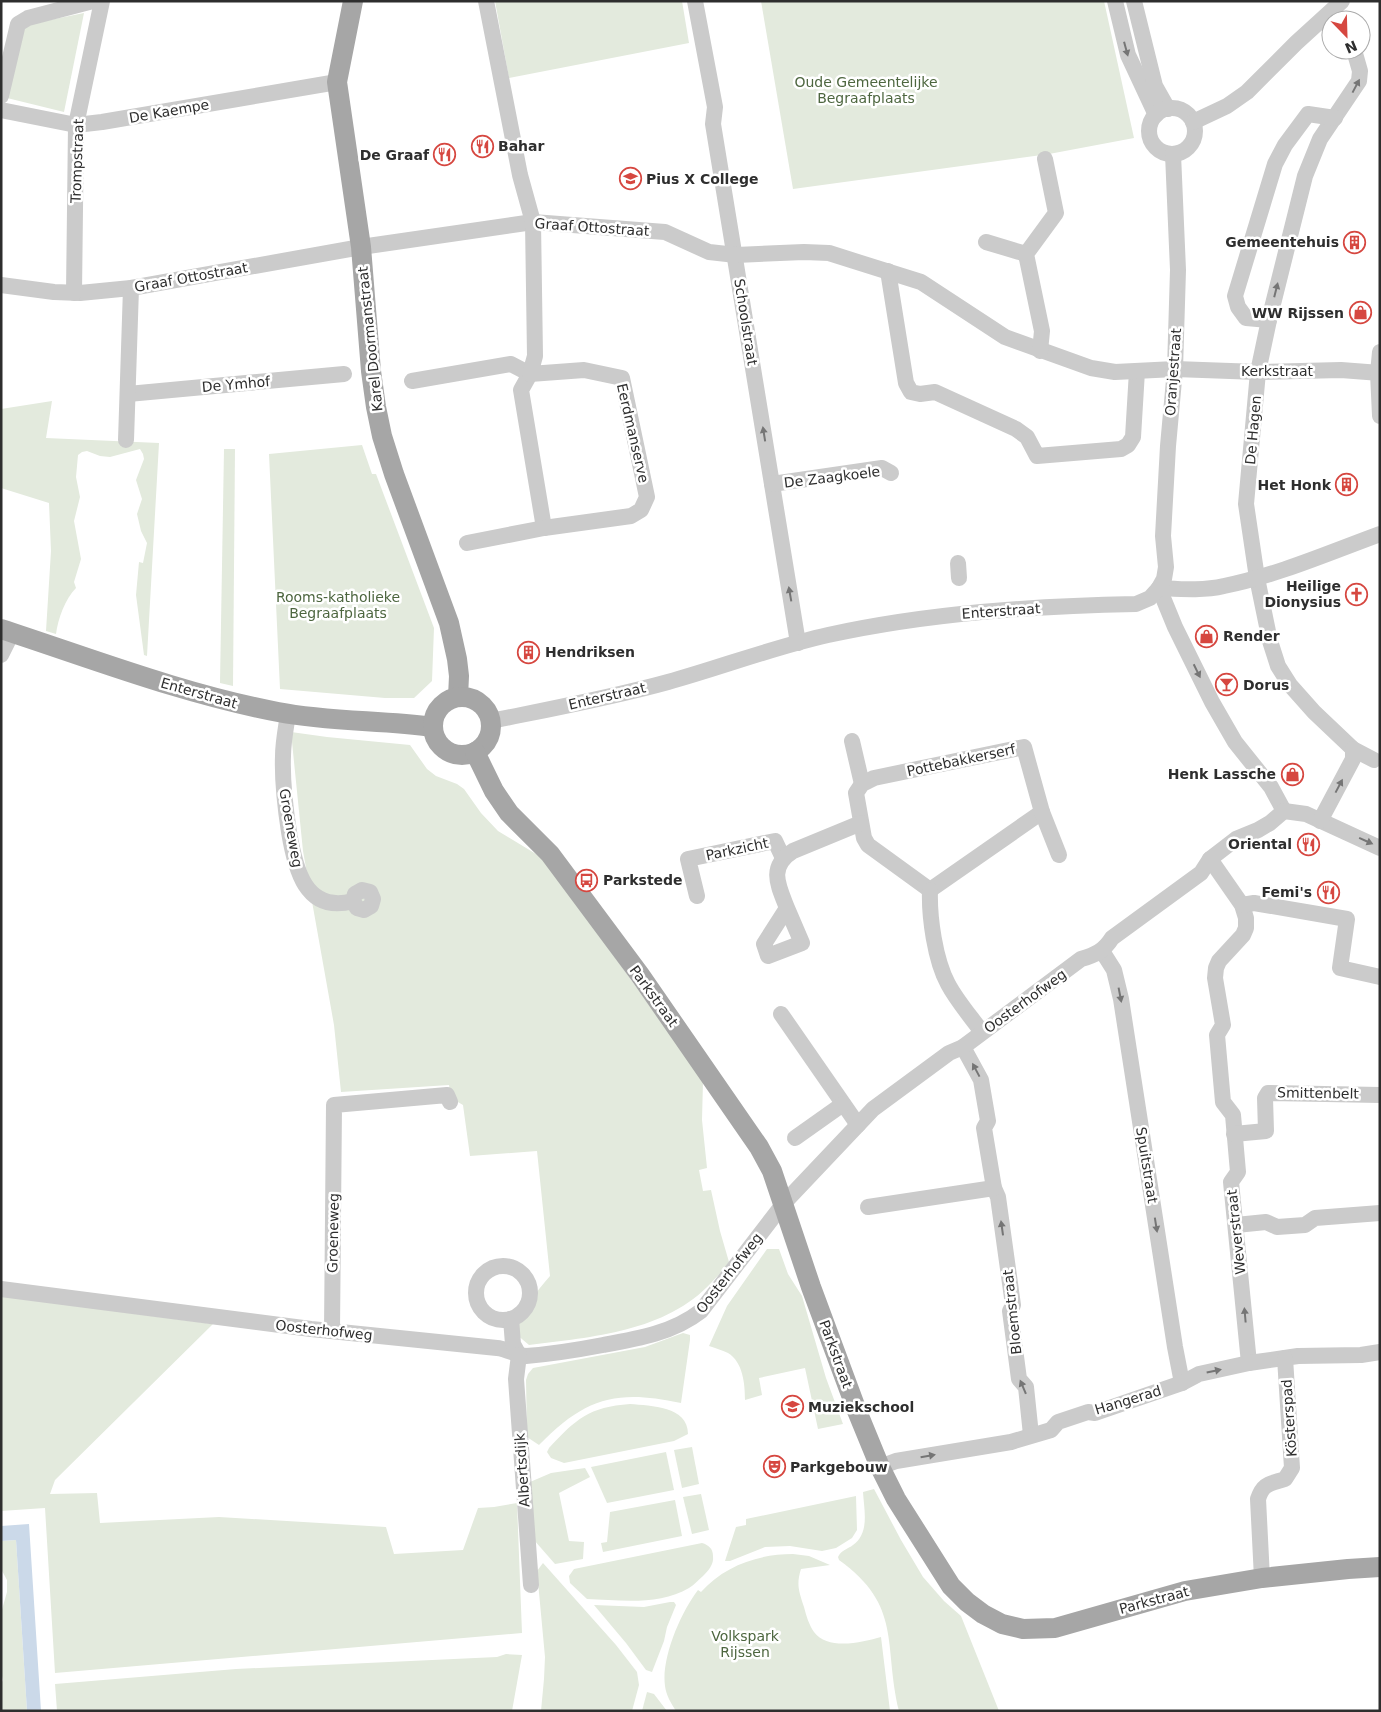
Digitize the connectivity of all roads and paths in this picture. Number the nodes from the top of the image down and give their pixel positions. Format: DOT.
graph roads {
  1 [pos="93,1"];
  2 [pos="102,1"];
  3 [pos="353,1"];
  4 [pos="486,1"];
  5 [pos="695,1"];
  6 [pos="1115,1"];
  7 [pos="1134,1"];
  8 [pos="1321,24"];
  9 [pos="1357,60"];
  10 [pos="337,82"];
  11 [pos="1,96"];
  12 [pos="1,110"];
  13 [pos="1162,112"];
  14 [pos="1335,118"];
  15 [pos="1193,122"];
  16 [pos="76,125"];
  17 [pos="1173,154"];
  18 [pos="1045,159"];
  19 [pos="533,222"];
  20 [pos="986,242"];
  21 [pos="361,247"];
  22 [pos="1026,254"];
  23 [pos="736,255"];
  24 [pos="888,271"];
  25 [pos="1,285"];
  26 [pos="131,288"];
  27 [pos="74,293"];
  28 [pos="1269,320"];
  29 [pos="1040,351"];
  30 [pos="1380,352"];
  31 [pos="1175,369"];
  32 [pos="1137,371"];
  33 [pos="1258,372"];
  34 [pos="1379,373"];
  35 [pos="344,374"];
  36 [pos="530,374"];
  37 [pos="412,381"];
  38 [pos="128,394"];
  39 [pos="1380,416"];
  40 [pos="126,440"];
  41 [pos="891,473"];
  42 [pos="772,484"];
  43 [pos="544,528"];
  44 [pos="1380,534"];
  45 [pos="468,544"];
  46 [pos="1257,578"];
  47 [pos="1159,588"];
  48 [pos="6,631"];
  49 [pos="798,642"];
  50 [pos="1,655"];
  51 [pos="458,697"];
  52 [pos="288,714"];
  53 [pos="491,721"];
  54 [pos="433,727"];
  55 [pos="852,741"];
  56 [pos="1353,749"];
  57 [pos="475,752"];
  58 [pos="1374,760"];
  59 [pos="862,784"];
  60 [pos="1284,811"];
  61 [pos="1042,812"];
  62 [pos="1320,820"];
  63 [pos="861,823"];
  64 [pos="1380,848"];
  65 [pos="1059,855"];
  66 [pos="784,858"];
  67 [pos="1210,859"];
  68 [pos="930,890"];
  69 [pos="697,896"];
  70 [pos="353,901"];
  71 [pos="1242,905"];
  72 [pos="787,908"];
  73 [pos="1102,950"];
  74 [pos="1380,977"];
  75 [pos="781,1014"];
  76 [pos="982,1032"];
  77 [pos="964,1047"];
  78 [pos="1380,1095"];
  79 [pos="450,1102"];
  80 [pos="844,1104"];
  81 [pos="858,1125"];
  82 [pos="1234,1134"];
  83 [pos="795,1138"];
  84 [pos="994,1188"];
  85 [pos="784,1203"];
  86 [pos="868,1207"];
  87 [pos="1380,1213"];
  88 [pos="1236,1225"];
  89 [pos="1,1289"];
  90 [pos="511,1319"];
  91 [pos="332,1331"];
  92 [pos="1380,1352"];
  93 [pos="519,1355"];
  94 [pos="1285,1358"];
  95 [pos="1249,1364"];
  96 [pos="1182,1383"];
  97 [pos="1031,1435"];
  98 [pos="880,1467"];
  99 [pos="1380,1567"];
  100 [pos="1262,1578"];
  101 [pos="531,1585"];
  1 -- 11 [label="street"];
  2 -- 16 [label="street, Trompstraat"];
  3 -- 10 [label="main road, Karel Doormanstraat"];
  4 -- 19 [label="street"];
  5 -- 23 [label="street, Schoolstraat"];
  6 -- 13 [label="street, one-way"];
  7 -- 13 [label="street"];
  8 -- 15 [label="street"];
  14 -- 9 [label="street, De Hagen, one-way"];
  10 -- 16 [label="street, De Kaempe"];
  10 -- 21 [label="main road, Karel Doormanstraat"];
  12 -- 16 [label="street, De Kaempe"];
  13 -- 15 [label="street"];
  13 -- 17 [label="street"];
  28 -- 14 [label="street, De Hagen, one-way"];
  14 -- 28 [label="street"];
  15 -- 17 [label="street"];
  16 -- 27 [label="street, Trompstraat"];
  17 -- 31 [label="street, Oranjestraat"];
  18 -- 22 [label="street"];
  19 -- 21 [label="street, Graaf Ottostraat"];
  19 -- 23 [label="street, Graaf Ottostraat"];
  19 -- 36 [label="street"];
  20 -- 22 [label="street"];
  21 -- 26 [label="street, Graaf Ottostraat"];
  21 -- 51 [label="main road, Karel Doormanstraat"];
  22 -- 29 [label="street"];
  23 -- 24 [label="street, Graaf Ottostraat"];
  42 -- 23 [label="street, Schoolstraat, one-way"];
  24 -- 29 [label="street, Graaf Ottostraat"];
  24 -- 32 [label="street"];
  25 -- 27 [label="street, Graaf Ottostraat"];
  26 -- 27 [label="street, Graaf Ottostraat"];
  26 -- 38 [label="street"];
  28 -- 33 [label="street, De Hagen"];
  29 -- 32 [label="street, Graaf Ottostraat"];
  30 -- 34 [label="street"];
  31 -- 32 [label="street, Graaf Ottostraat"];
  31 -- 33 [label="street, Kerkstraat"];
  31 -- 47 [label="street, Oranjestraat"];
  33 -- 34 [label="street, Kerkstraat"];
  33 -- 46 [label="street, De Hagen"];
  34 -- 39 [label="street"];
  35 -- 38 [label="street, De Ymhof"];
  36 -- 37 [label="street, Eerdmanserve"];
  36 -- 43 [label="street"];
  36 -- 43 [label="street, Eerdmanserve"];
  38 -- 40 [label="street"];
  41 -- 42 [label="street, De Zaagkoele"];
  49 -- 42 [label="street, Schoolstraat, one-way"];
  43 -- 45 [label="street, Eerdmanserve"];
  44 -- 46 [label="street"];
  46 -- 47 [label="street"];
  46 -- 56 [label="street, De Hagen"];
  47 -- 49 [label="street, Enterstraat"];
  47 -- 60 [label="street, one-way"];
  48 -- 50 [label="street"];
  48 -- 52 [label="main road, Enterstraat"];
  49 -- 53 [label="street, Enterstraat"];
  51 -- 53 [label="main road"];
  51 -- 54 [label="main road"];
  52 -- 54 [label="main road, Enterstraat"];
  52 -- 70 [label="street, Groeneweg"];
  53 -- 57 [label="main road"];
  54 -- 57 [label="main road"];
  55 -- 59 [label="street"];
  56 -- 58 [label="street, De Hagen"];
  62 -- 56 [label="street, one-way"];
  57 -- 85 [label="main road, Parkstraat"];
  59 -- 61 [label="street, Pottebakkerserf"];
  59 -- 63 [label="street"];
  60 -- 62 [label="street"];
  60 -- 67 [label="street, Oosterhofweg"];
  61 -- 65 [label="street, Pottebakkerserf"];
  61 -- 68 [label="street"];
  62 -- 64 [label="street, one-way"];
  63 -- 66 [label="street, Parkzicht"];
  63 -- 68 [label="street"];
  66 -- 69 [label="street, Parkzicht"];
  66 -- 72 [label="street, Parkzicht"];
  67 -- 71 [label="street, Weverstraat"];
  67 -- 73 [label="street, Oosterhofweg"];
  68 -- 76 [label="street"];
  71 -- 74 [label="street"];
  71 -- 82 [label="street, Weverstraat"];
  73 -- 76 [label="street, Oosterhofweg"];
  73 -- 96 [label="street, Spuitstraat, one-way"];
  75 -- 80 [label="street"];
  76 -- 77 [label="street, Oosterhofweg"];
  77 -- 81 [label="street, Oosterhofweg"];
  84 -- 77 [label="street, Bloemstraat, one-way"];
  78 -- 82 [label="street, Smittenbelt"];
  79 -- 91 [label="street, Groeneweg"];
  80 -- 81 [label="street"];
  80 -- 83 [label="street"];
  81 -- 85 [label="street, Oosterhofweg"];
  82 -- 88 [label="street, Weverstraat"];
  84 -- 86 [label="street"];
  97 -- 84 [label="street, Bloemstraat, one-way"];
  85 -- 93 [label="street, Oosterhofweg"];
  85 -- 98 [label="main road, Parkstraat"];
  87 -- 88 [label="street"];
  95 -- 88 [label="street, Weverstraat, one-way"];
  89 -- 91 [label="street, Oosterhofweg"];
  90 -- 93 [label="street"];
  91 -- 93 [label="street, Oosterhofweg"];
  92 -- 94 [label="street, Hangerad"];
  93 -- 101 [label="street, Albertsdijk"];
  94 -- 95 [label="street, Hangerad"];
  94 -- 100 [label="street, Kösterspad"];
  96 -- 95 [label="street, Hangerad, one-way"];
  96 -- 97 [label="street, Hangerad"];
  98 -- 97 [label="street, Hangerad, one-way"];
  98 -- 100 [label="main road, Parkstraat"];
  99 -- 100 [label="main road, Parkstraat"];
}
